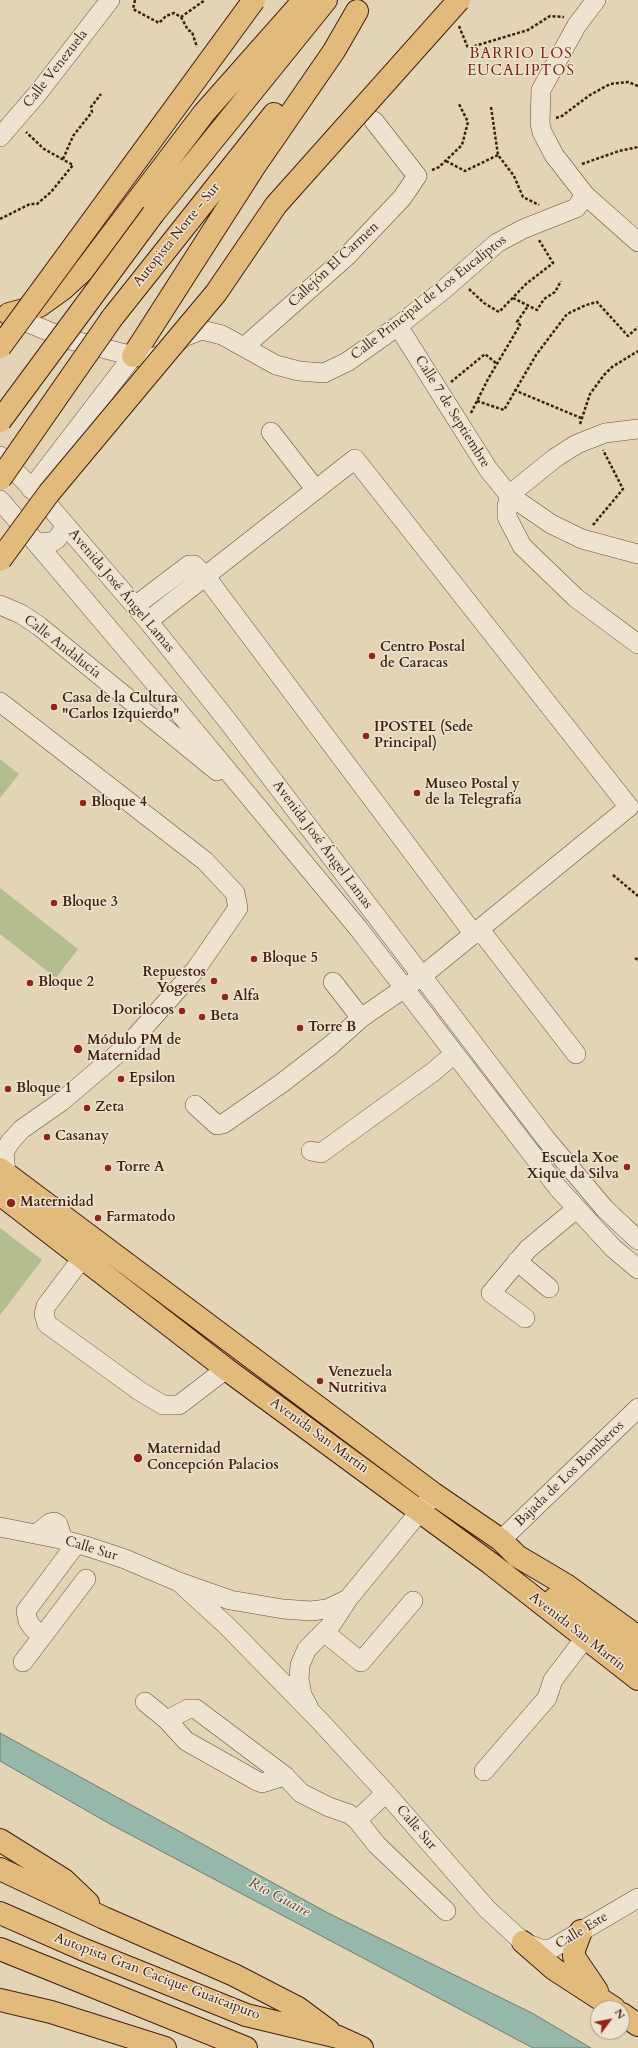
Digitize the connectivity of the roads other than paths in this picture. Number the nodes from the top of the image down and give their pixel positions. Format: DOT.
graph roads {
  1 [pos="110,0"];
  2 [pos="254,0"];
  3 [pos="304,0"];
  4 [pos="326,0"];
  5 [pos="596,0"];
  6 [pos="361,5"];
  7 [pos="458,10"];
  8 [pos="374,121"];
  9 [pos="0,136"];
  10 [pos="585,195"];
  11 [pos="638,242"];
  12 [pos="4,314"];
  13 [pos="398,326"];
  14 [pos="0,347"];
  15 [pos="244,347"];
  16 [pos="133,356"];
  17 [pos="0,421"];
  18 [pos="638,429"];
  19 [pos="271,432"];
  20 [pos="8,456"];
  21 [pos="0,479"];
  22 [pos="0,484"];
  23 [pos="32,489"];
  24 [pos="316,490"];
  25 [pos="509,495"];
  26 [pos="0,500"];
  27 [pos="64,523"];
  28 [pos="38,543"];
  29 [pos="638,554"];
  30 [pos="0,560"];
  31 [pos="206,577"];
  32 [pos="0,605"];
  33 [pos="135,606"];
  34 [pos="148,621"];
  35 [pos="638,644"];
  36 [pos="0,702"];
  37 [pos="252,800"];
  38 [pos="473,933"];
  39 [pos="422,976"];
  40 [pos="333,982"];
  41 [pos="403,990"];
  42 [pos="361,1018"];
  43 [pos="454,1054"];
  44 [pos="576,1054"];
  45 [pos="195,1105"];
  46 [pos="312,1151"];
  47 [pos="3,1171"];
  48 [pos="0,1194"];
  49 [pos="576,1209"];
  50 [pos="638,1240"];
  51 [pos="83,1257"];
  52 [pos="517,1262"];
  53 [pos="638,1269"];
  54 [pos="549,1288"];
  55 [pos="525,1318"];
  56 [pos="226,1369"];
  57 [pos="638,1408"];
  58 [pos="434,1494"];
  59 [pos="420,1511"];
  60 [pos="0,1527"];
  61 [pos="501,1540"];
  62 [pos="70,1542"];
  63 [pos="517,1556"];
  64 [pos="490,1563"];
  65 [pos="86,1579"];
  66 [pos="179,1582"];
  67 [pos="348,1599"];
  68 [pos="413,1601"];
  69 [pos="563,1603"];
  70 [pos="324,1632"];
  71 [pos="42,1637"];
  72 [pos="638,1637"];
  73 [pos="584,1638"];
  74 [pos="638,1658"];
  75 [pos="23,1662"];
  76 [pos="638,1678"];
  77 [pos="145,1702"];
  78 [pos="311,1712"];
  79 [pos="167,1720"];
  80 [pos="484,1771"];
  81 [pos="285,1776"];
  82 [pos="386,1794"];
  83 [pos="357,1820"];
  84 [pos="0,1840"];
  85 [pos="0,1869"];
  86 [pos="638,1898"];
  87 [pos="446,1911"];
  88 [pos="0,1913"];
  89 [pos="104,1918"];
  90 [pos="580,1931"];
  91 [pos="523,1942"];
  92 [pos="0,1949"];
  93 [pos="0,1990"];
  94 [pos="0,2000"];
  95 [pos="602,2000"];
  96 [pos="608,2000"];
  97 [pos="52,2012"];
  98 [pos="338,2037"];
  99 [pos="165,2048"];
  100 [pos="246,2048"];
  101 [pos="362,2048"];
  1 -- 9 [label="street, Calle Venezuela"];
  2 -- 14 [label="main road, bridge"];
  3 -- 12 [label="main road"];
  4 -- 17 [label="main road, Autopista Norte - Sur, bridge"];
  5 -- 10 [label="street"];
  6 -- 16 [label="main road"];
  6 -- 20 [label="main road, Autopista Norte - Sur, bridge"];
  7 -- 30 [label="main road, bridge"];
  8 -- 15 [label="street, Callejón El Carmen"];
  10 -- 11 [label="street"];
  10 -- 13 [label="street, Calle Principal de Los Eucaliptos"];
  12 -- 16 [label="street, Calle Principal de Los Eucaliptos"];
  13 -- 15 [label="street, Calle Principal de Los Eucaliptos"];
  13 -- 25 [label="street, Calle 7 de Septiembre"];
  15 -- 16 [label="street, Calle Principal de Los Eucaliptos"];
  16 -- 23 [label="street"];
  18 -- 25 [label="street"];
  19 -- 24 [label="street"];
  20 -- 21 [label="main road, Autopista Norte - Sur, bridge"];
  20 -- 22 [label="main road, bridge"];
  20 -- 23 [label="street, Avenida José Ángel Lamas"];
  23 -- 27 [label="street, Avenida José Ángel Lamas"];
  24 -- 31 [label="street"];
  24 -- 38 [label="street"];
  25 -- 29 [label="street, Calle 7 de Septiembre"];
  25 -- 35 [label="street"];
  26 -- 28 [label="street, Avenida José Ángel Lamas"];
  27 -- 28 [label="street"];
  27 -- 33 [label="street, Avenida José Ángel Lamas"];
  28 -- 37 [label="street, Avenida José Ángel Lamas"];
  31 -- 33 [label="street"];
  31 -- 34 [label="street"];
  31 -- 38 [label="street"];
  32 -- 37 [label="street, Calle Andalucía"];
  33 -- 34 [label="street, Avenida José Ángel Lamas"];
  34 -- 39 [label="street, Avenida José Ángel Lamas"];
  36 -- 47 [label="street"];
  37 -- 41 [label="street, Avenida José Ángel Lamas"];
  38 -- 39 [label="street"];
  38 -- 44 [label="street"];
  39 -- 41 [label="street"];
  39 -- 50 [label="street, Avenida José Ángel Lamas"];
  40 -- 42 [label="street"];
  41 -- 42 [label="street"];
  41 -- 43 [label="street, Avenida José Ángel Lamas"];
  42 -- 45 [label="street"];
  43 -- 46 [label="street"];
  43 -- 49 [label="street, Avenida José Ángel Lamas"];
  47 -- 58 [label="main road, Avenida San Martín"];
  48 -- 51 [label="main road, Avenida San Martín"];
  49 -- 52 [label="street"];
  49 -- 53 [label="street, Avenida José Ángel Lamas"];
  51 -- 56 [label="main road, Avenida San Martín"];
  51 -- 56 [label="street"];
  52 -- 54 [label="street"];
  52 -- 55 [label="street"];
  56 -- 59 [label="main road, Avenida San Martín"];
  57 -- 61 [label="street, Bajada de Los Bomberos"];
  58 -- 59 [label="street, Calle Sur"];
  58 -- 61 [label="main road, Avenida San Martín"];
  59 -- 64 [label="main road, Avenida San Martín"];
  59 -- 67 [label="street, Calle Sur"];
  60 -- 62 [label="street, Calle Sur"];
  61 -- 63 [label="main road, Avenida San Martín"];
  62 -- 66 [label="street, Calle Sur"];
  62 -- 71 [label="street"];
  63 -- 69 [label="main road"];
  63 -- 72 [label="main road, Avenida San Martín"];
  64 -- 69 [label="main road"];
  64 -- 73 [label="main road, Avenida San Martín"];
  65 -- 71 [label="street"];
  66 -- 67 [label="street, Calle Sur"];
  66 -- 78 [label="street, Calle Sur"];
  67 -- 70 [label="street, Calle Sur"];
  68 -- 70 [label="street"];
  69 -- 74 [label="main road"];
  70 -- 78 [label="street, Calle Sur"];
  71 -- 75 [label="street"];
  73 -- 76 [label="main road, Avenida San Martín"];
  73 -- 80 [label="street"];
  77 -- 79 [label="street"];
  78 -- 82 [label="street, Calle Sur"];
  79 -- 81 [label="street"];
  79 -- 81 [label="street"];
  81 -- 83 [label="street"];
  82 -- 83 [label="street"];
  82 -- 91 [label="street, Calle Sur"];
  83 -- 87 [label="street"];
  84 -- 89 [label="main road"];
  85 -- 89 [label="main road"];
  86 -- 90 [label="street, Calle Este"];
  88 -- 98 [label="main road, Autopista Gran Cacique Guaicaipuro"];
  89 -- 98 [label="main road"];
  90 -- 91 [label="street, Calle Este"];
  90 -- 96 [label="main road"];
  91 -- 95 [label="main road"];
  92 -- 100 [label="main road"];
  93 -- 97 [label="main road"];
  94 -- 97 [label="main road"];
  97 -- 99 [label="main road"];
  98 -- 101 [label="main road, Autopista Gran Cacique Guaicaipuro"];
}
